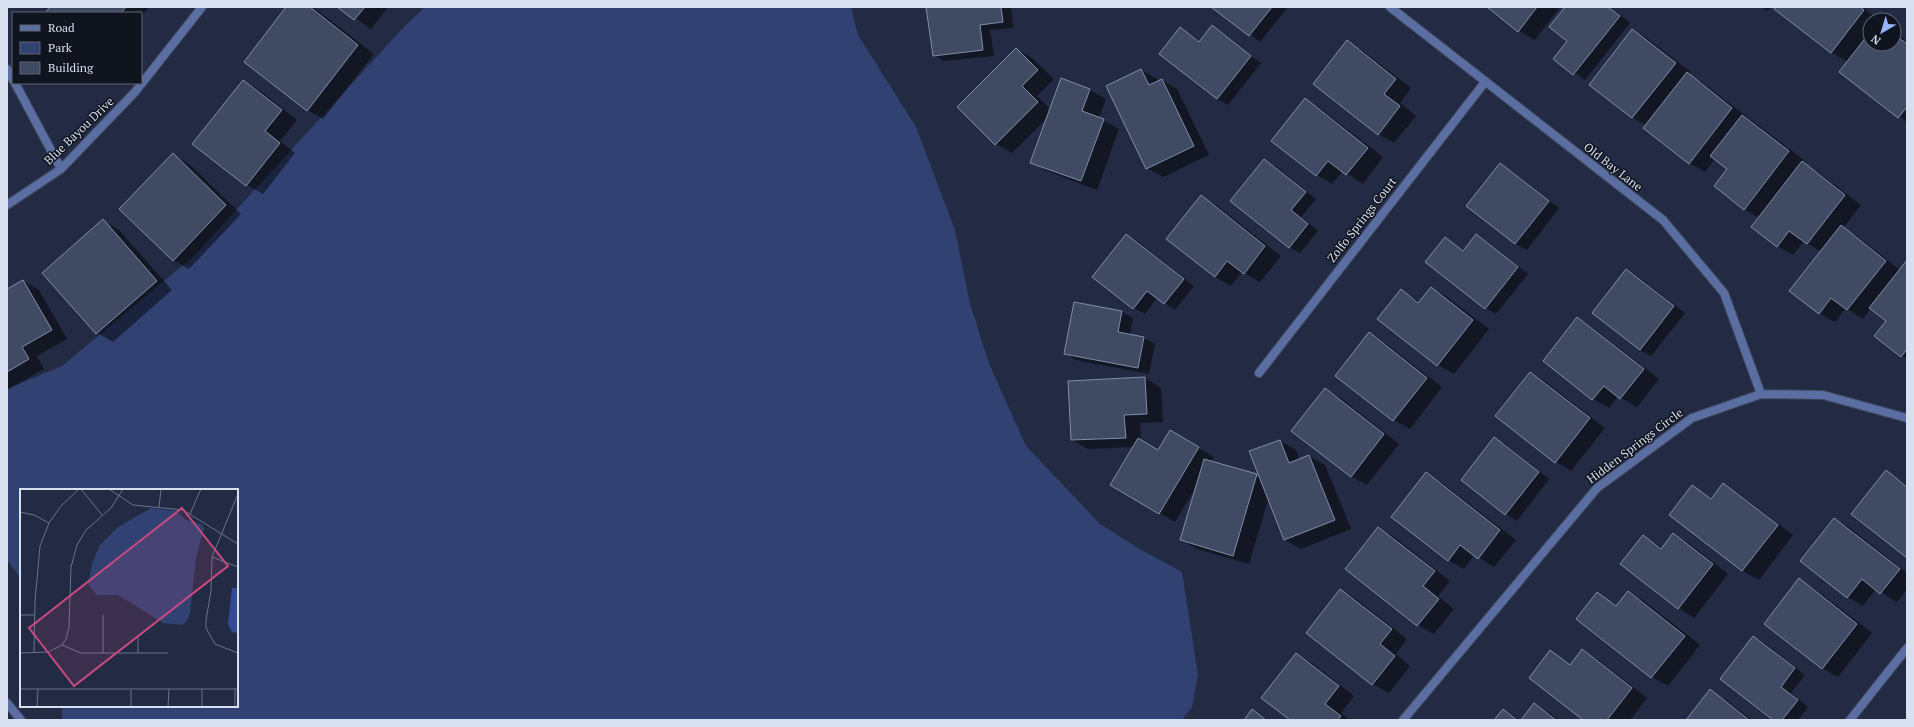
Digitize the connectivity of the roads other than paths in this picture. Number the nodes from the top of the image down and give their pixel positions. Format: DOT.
graph roads {
  1 [pos="202,7"];
  2 [pos="1390,7"];
  3 [pos="7,69"];
  4 [pos="12,78"];
  5 [pos="1485,82"];
  6 [pos="142,83"];
  7 [pos="16,84"];
  8 [pos="141,84"];
  9 [pos="61,169"];
  10 [pos="7,205"];
  11 [pos="1259,373"];
  12 [pos="1761,394"];
  13 [pos="1907,418"];
  14 [pos="1907,648"];
  15 [pos="7,703"];
  16 [pos="21,720"];
  17 [pos="1403,720"];
  18 [pos="1850,720"];
  1 -- 6 [label="street, Blue Bayou Drive"];
  2 -- 5 [label="street, Old Bay Lane"];
  3 -- 4 [label="street"];
  5 -- 11 [label="street, Zolfo Springs Court"];
  5 -- 12 [label="street, Old Bay Lane"];
  7 -- 9 [label="street"];
  8 -- 9 [label="street, Blue Bayou Drive"];
  9 -- 10 [label="street, Blue Bayou Drive"];
  12 -- 13 [label="street, Hidden Springs Circle"];
  12 -- 17 [label="street, Hidden Springs Circle"];
  14 -- 18 [label="street"];
  15 -- 16 [label="street"];
}
